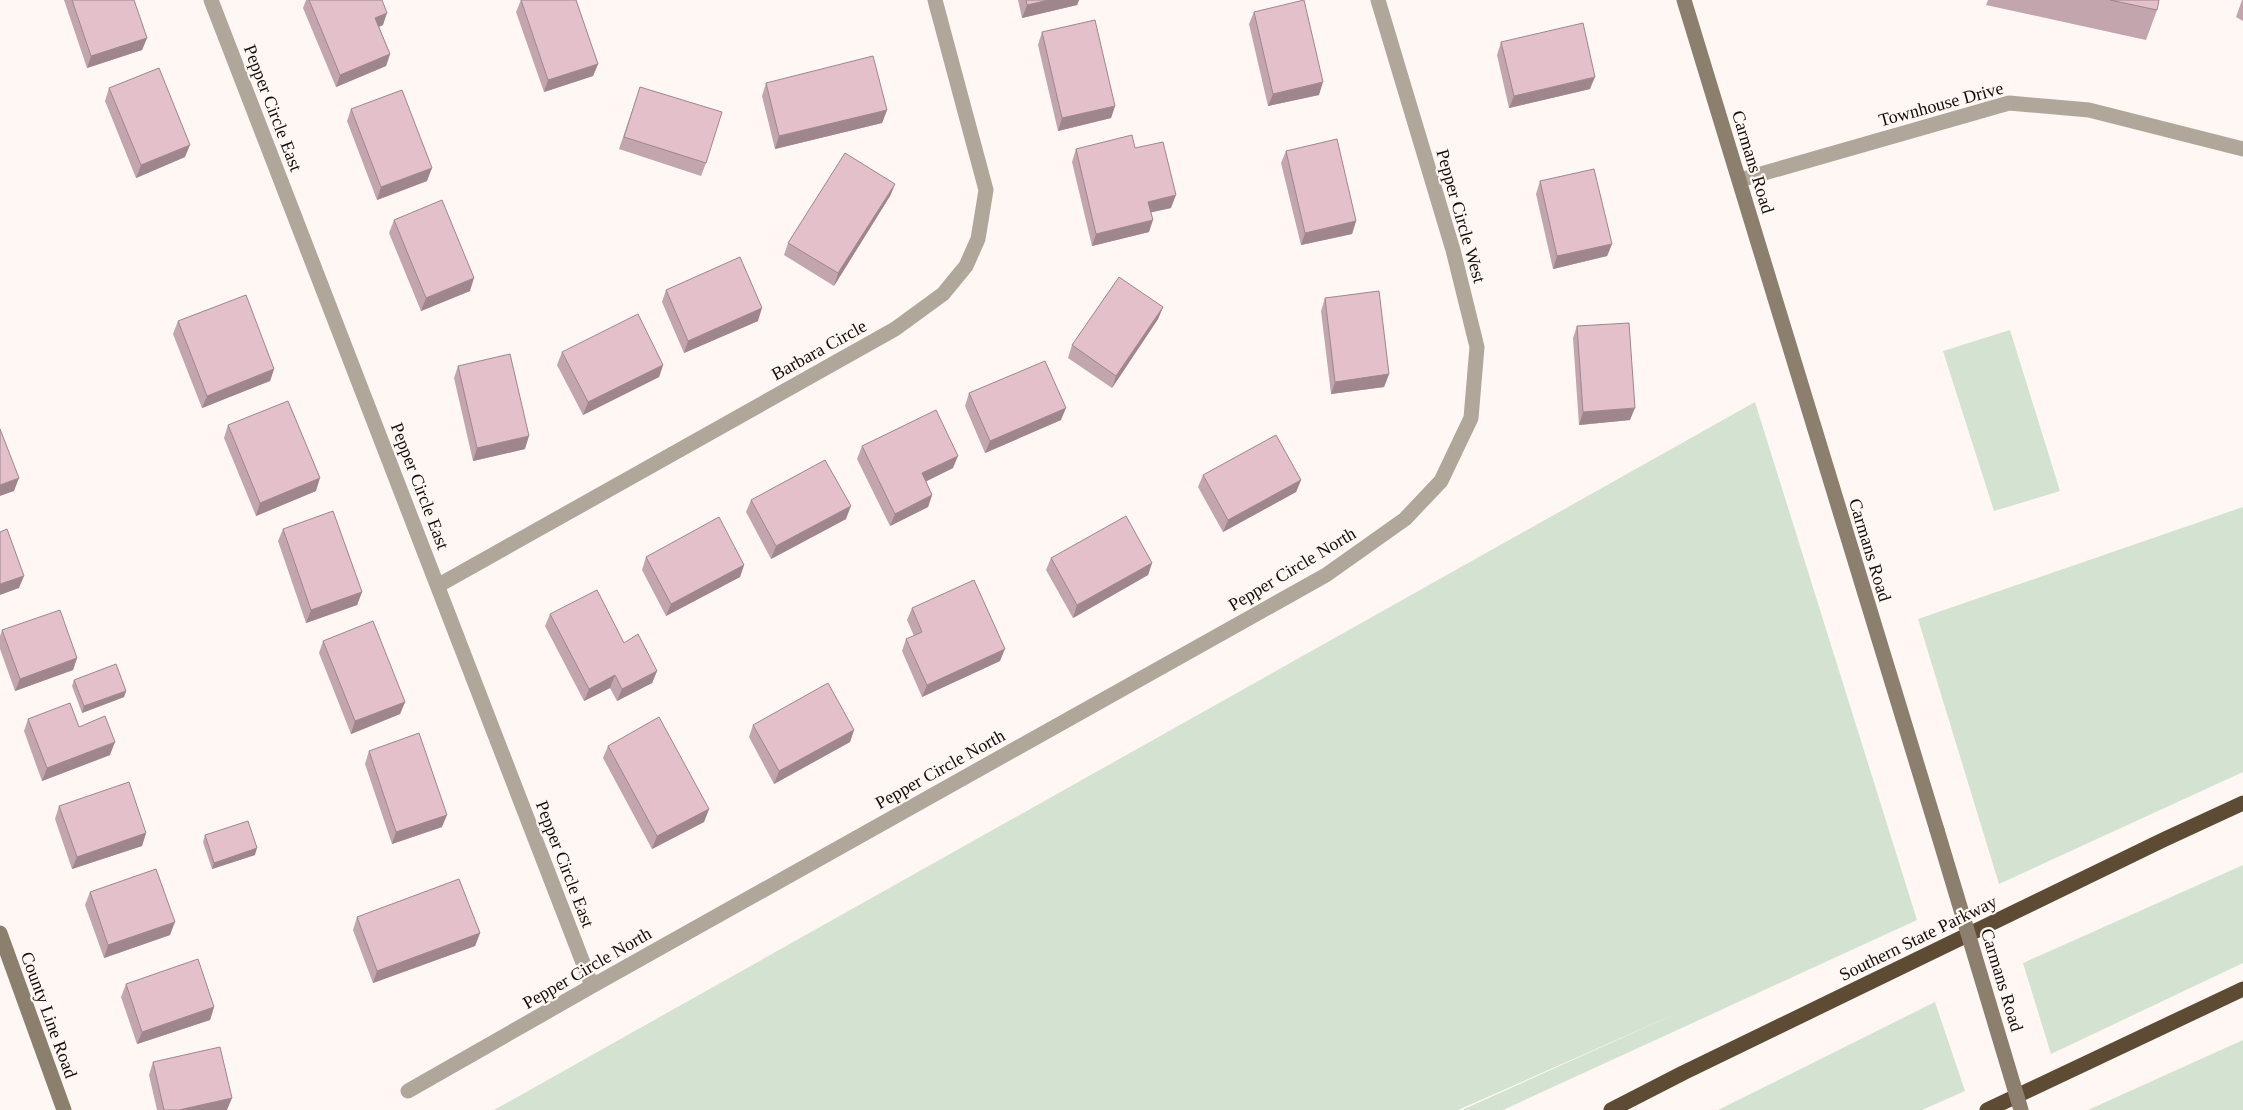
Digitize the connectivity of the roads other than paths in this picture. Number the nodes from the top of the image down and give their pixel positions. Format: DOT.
graph roads {
  1 [pos="211,0"];
  2 [pos="935,0"];
  3 [pos="1378,0"];
  4 [pos="1684,0"];
  5 [pos="2243,149"];
  6 [pos="1740,180"];
  7 [pos="1458,444"];
  8 [pos="438,585"];
  9 [pos="2243,803"];
  10 [pos="0,933"];
  11 [pos="592,986"];
  12 [pos="2243,989"];
  13 [pos="408,1091"];
  14 [pos="64,1110"];
  15 [pos="1612,1110"];
  16 [pos="1987,1110"];
  17 [pos="2021,1110"];
  1 -- 8 [label="street, Pepper Circle East"];
  2 -- 8 [label="street, Barbara Circle"];
  3 -- 7 [label="street, Pepper Circle West"];
  4 -- 6 [label="street, Carmans Road"];
  5 -- 6 [label="street, Townhouse Drive"];
  6 -- 17 [label="street, Carmans Road, bridge"];
  7 -- 11 [label="street, Pepper Circle North"];
  8 -- 11 [label="street, Pepper Circle East"];
  9 -- 15 [label="highway, Southern State Parkway"];
  10 -- 14 [label="street, County Line Road"];
  11 -- 13 [label="street, Pepper Circle North"];
  12 -- 16 [label="highway"];
}
